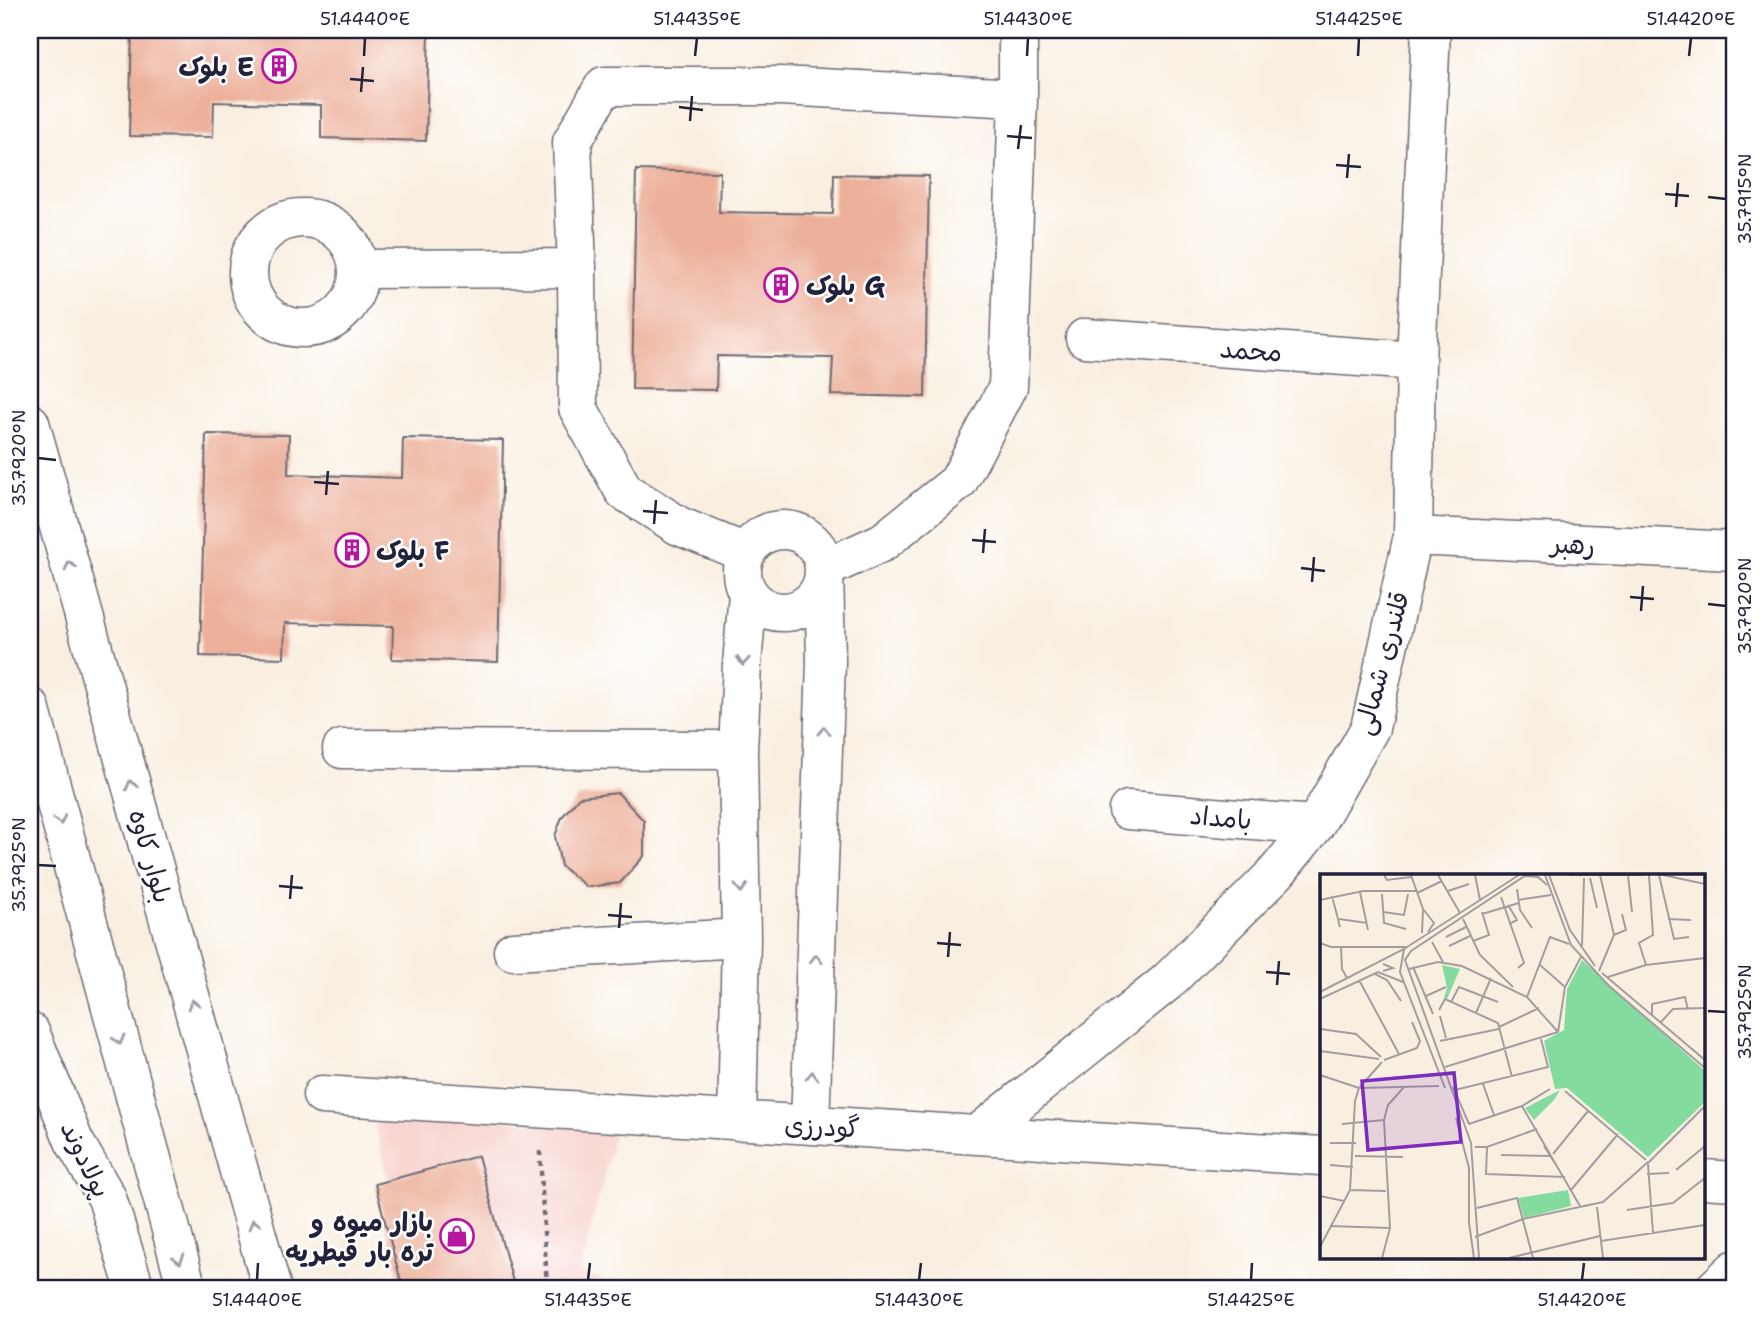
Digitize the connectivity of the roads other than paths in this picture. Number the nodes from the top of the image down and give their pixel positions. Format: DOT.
graph roads {
  1 [pos="1018,30"];
  2 [pos="1431,30"];
  3 [pos="1018,98"];
  4 [pos="577,268"];
  5 [pos="358,269"];
  6 [pos="1085,338"];
  7 [pos="1416,361"];
  8 [pos="30,423"];
  9 [pos="1413,536"];
  10 [pos="1734,551"];
  11 [pos="746,553"];
  12 [pos="824,569"];
  13 [pos="748,593"];
  14 [pos="30,707"];
  15 [pos="342,749"];
  16 [pos="738,750"];
  17 [pos="1128,810"];
  18 [pos="1315,825"];
  19 [pos="741,938"];
  20 [pos="513,951"];
  21 [pos="30,1032"];
  22 [pos="322,1095"];
  23 [pos="737,1121"];
  24 [pos="810,1125"];
  25 [pos="976,1136"];
  26 [pos="1320,1156"];
  27 [pos="1704,1180"];
  28 [pos="1734,1181"];
  29 [pos="1734,1270"];
  30 [pos="135,1289"];
  31 [pos="187,1289"];
  32 [pos="272,1289"];
  33 [pos="1714,1289"];
  1 -- 3 [label="street"];
  2 -- 7 [label="street, قلندری شمالی"];
  3 -- 4 [label="street"];
  3 -- 12 [label="street"];
  4 -- 5 [label="street"];
  4 -- 11 [label="street"];
  6 -- 7 [label="street, محمد"];
  7 -- 9 [label="street, قلندری شمالی"];
  32 -- 8 [label="street, بلوار کاوه, one-way"];
  9 -- 10 [label="street, رهبر"];
  9 -- 18 [label="street, قلندری شمالی"];
  11 -- 12 [label="street"];
  11 -- 13 [label="street"];
  12 -- 13 [label="street"];
  24 -- 12 [label="street, one-way"];
  13 -- 16 [label="street, one-way"];
  14 -- 31 [label="street, one-way"];
  15 -- 16 [label="street"];
  16 -- 19 [label="street, one-way"];
  17 -- 18 [label="street, بامداد"];
  18 -- 25 [label="street, قلندری شمالی"];
  19 -- 20 [label="street"];
  19 -- 23 [label="street"];
  21 -- 30 [label="street, پولادوند"];
  22 -- 23 [label="street, گودرزی"];
  23 -- 24 [label="street, گودرزی"];
  24 -- 25 [label="street, گودرزی"];
  25 -- 26 [label="street, گودرزی"];
  27 -- 28 [label="street"];
  29 -- 33 [label="street"];
}
